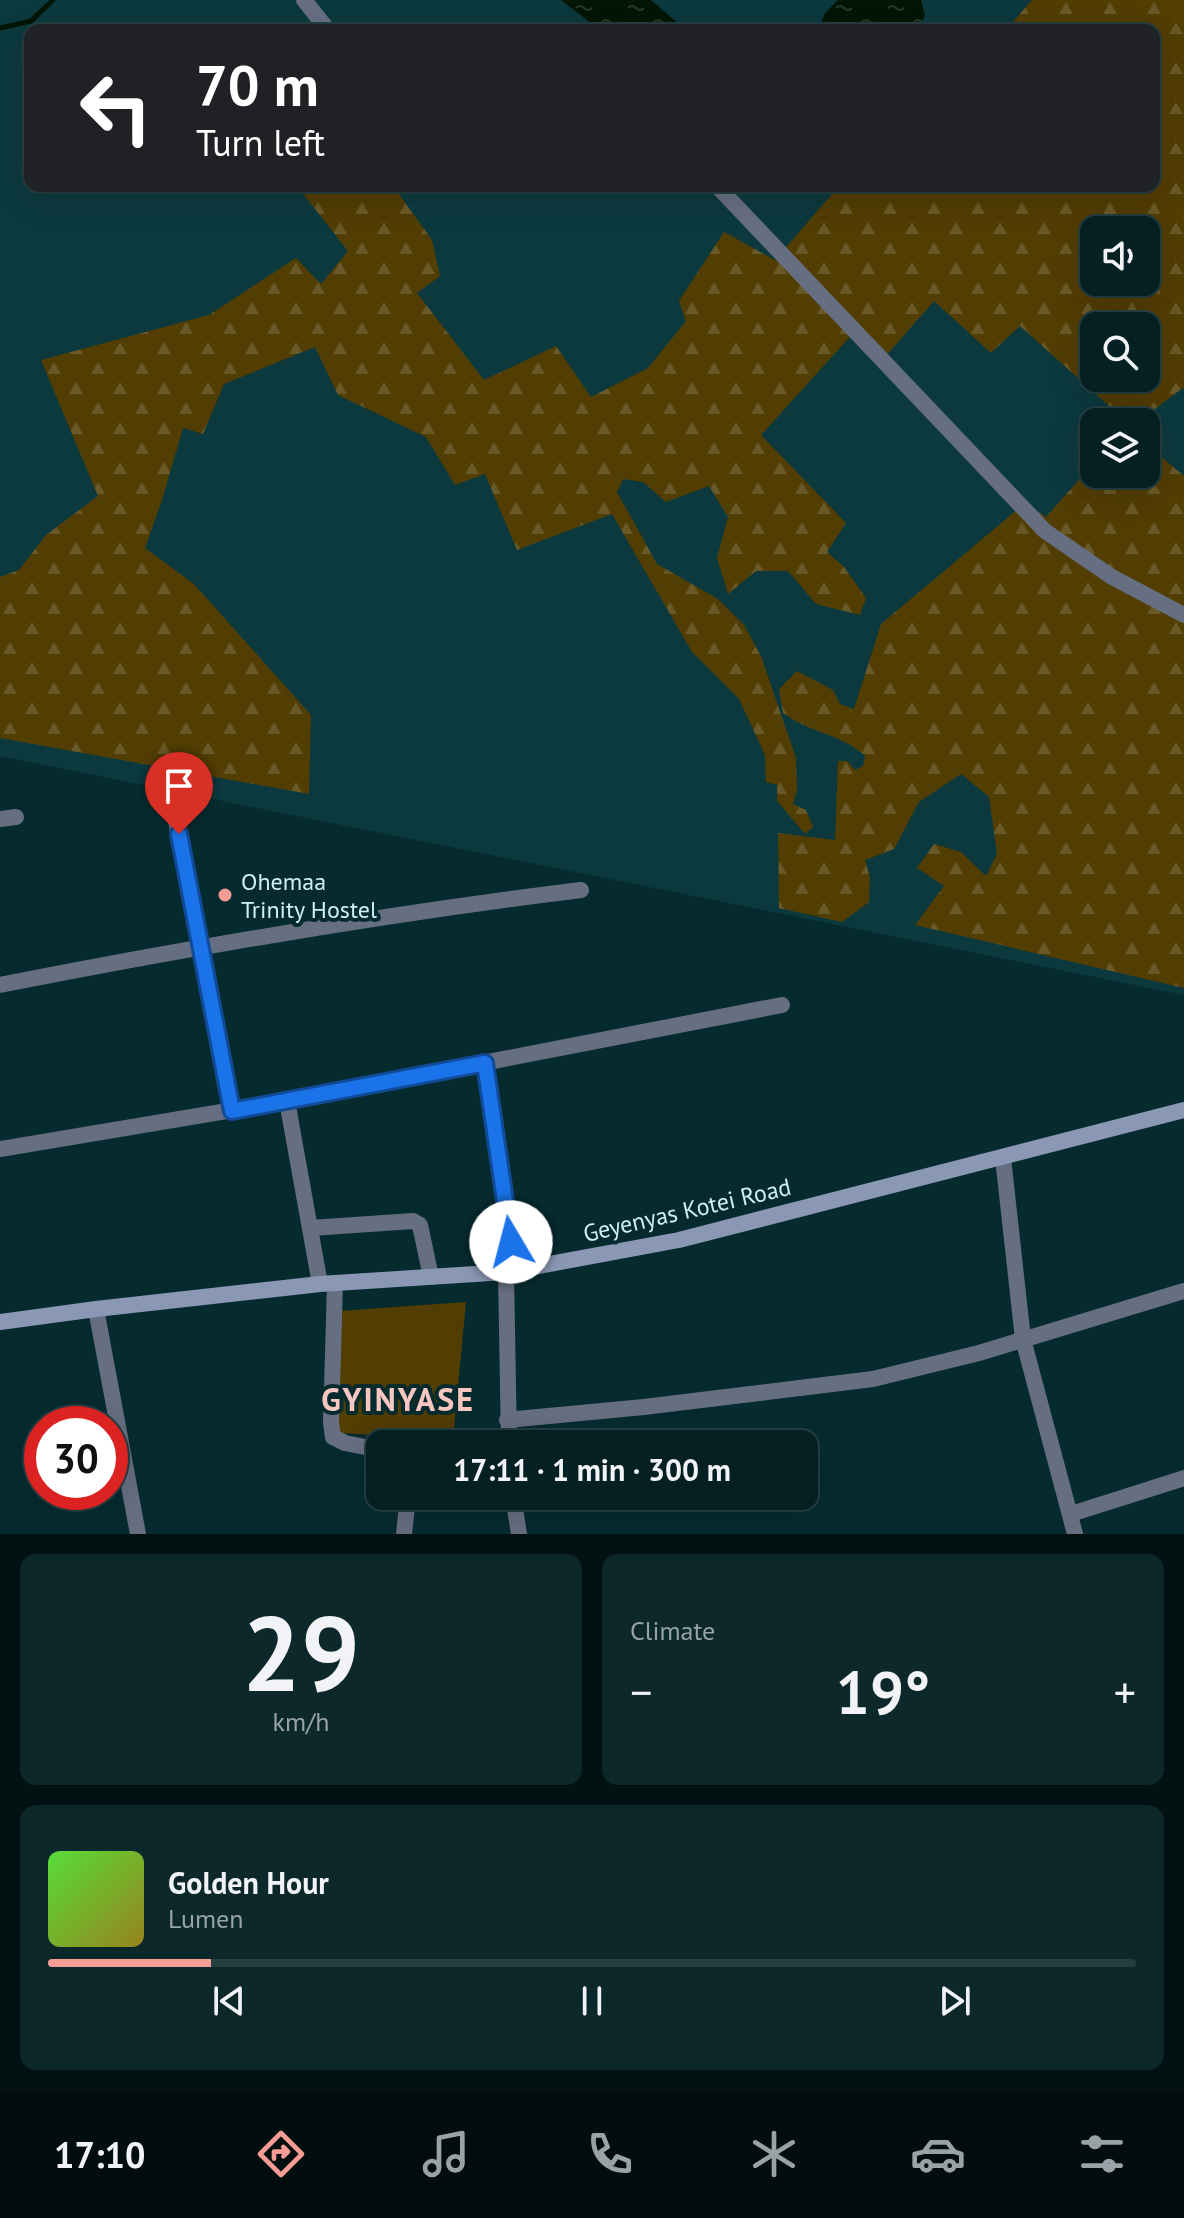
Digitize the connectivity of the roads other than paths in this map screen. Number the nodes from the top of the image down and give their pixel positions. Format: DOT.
graph roads {
  1 [pos="304,0"];
  2 [pos="323,24"];
  3 [pos="723,192"];
  4 [pos="1184,615"];
  5 [pos="173,806"];
  6 [pos="581,890"];
  7 [pos="201,946"];
  8 [pos="0,985"];
  9 [pos="782,1005"];
  10 [pos="485,1063"];
  11 [pos="287,1101"];
  12 [pos="1184,1110"];
  13 [pos="232,1111"];
  14 [pos="0,1149"];
  15 [pos="1003,1158"];
  16 [pos="311,1228"];
  17 [pos="510,1271"];
  18 [pos="431,1277"];
  19 [pos="328,1284"];
  20 [pos="1184,1291"];
  21 [pos="96,1309"];
  22 [pos="0,1322"];
  23 [pos="1023,1339"];
  24 [pos="507,1420"];
  25 [pos="508,1430"];
  26 [pos="366,1447"];
  27 [pos="1184,1478"];
  28 [pos="407,1510"];
  29 [pos="515,1510"];
  30 [pos="1071,1514"];
  31 [pos="138,1534"];
  32 [pos="404,1534"];
  33 [pos="519,1534"];
  34 [pos="1075,1534"];
  1 -- 2 [label="street"];
  3 -- 4 [label="street"];
  5 -- 7 [label="street"];
  6 -- 7 [label="street"];
  7 -- 8 [label="street"];
  7 -- 13 [label="street"];
  9 -- 10 [label="street"];
  10 -- 11 [label="street"];
  10 -- 17 [label="street"];
  11 -- 13 [label="street"];
  11 -- 16 [label="street"];
  12 -- 15 [label="street, Geyenyas Kotei Road"];
  13 -- 14 [label="street"];
  15 -- 17 [label="street, Geyenyas Kotei Road"];
  15 -- 23 [label="street"];
  16 -- 18 [label="street"];
  16 -- 19 [label="street"];
  17 -- 18 [label="street, Geyenyas Kotei Road"];
  17 -- 24 [label="street"];
  18 -- 19 [label="street, Geyenyas Kotei Road"];
  19 -- 21 [label="street, Geyenyas Kotei Road"];
  19 -- 26 [label="street"];
  20 -- 23 [label="street"];
  21 -- 22 [label="street, Geyenyas Kotei Road"];
  21 -- 31 [label="street"];
  23 -- 24 [label="street"];
  23 -- 30 [label="street"];
  24 -- 25 [label="street"];
  27 -- 30 [label="street"];
  28 -- 32 [label="street"];
  29 -- 33 [label="street"];
  30 -- 34 [label="street"];
}
